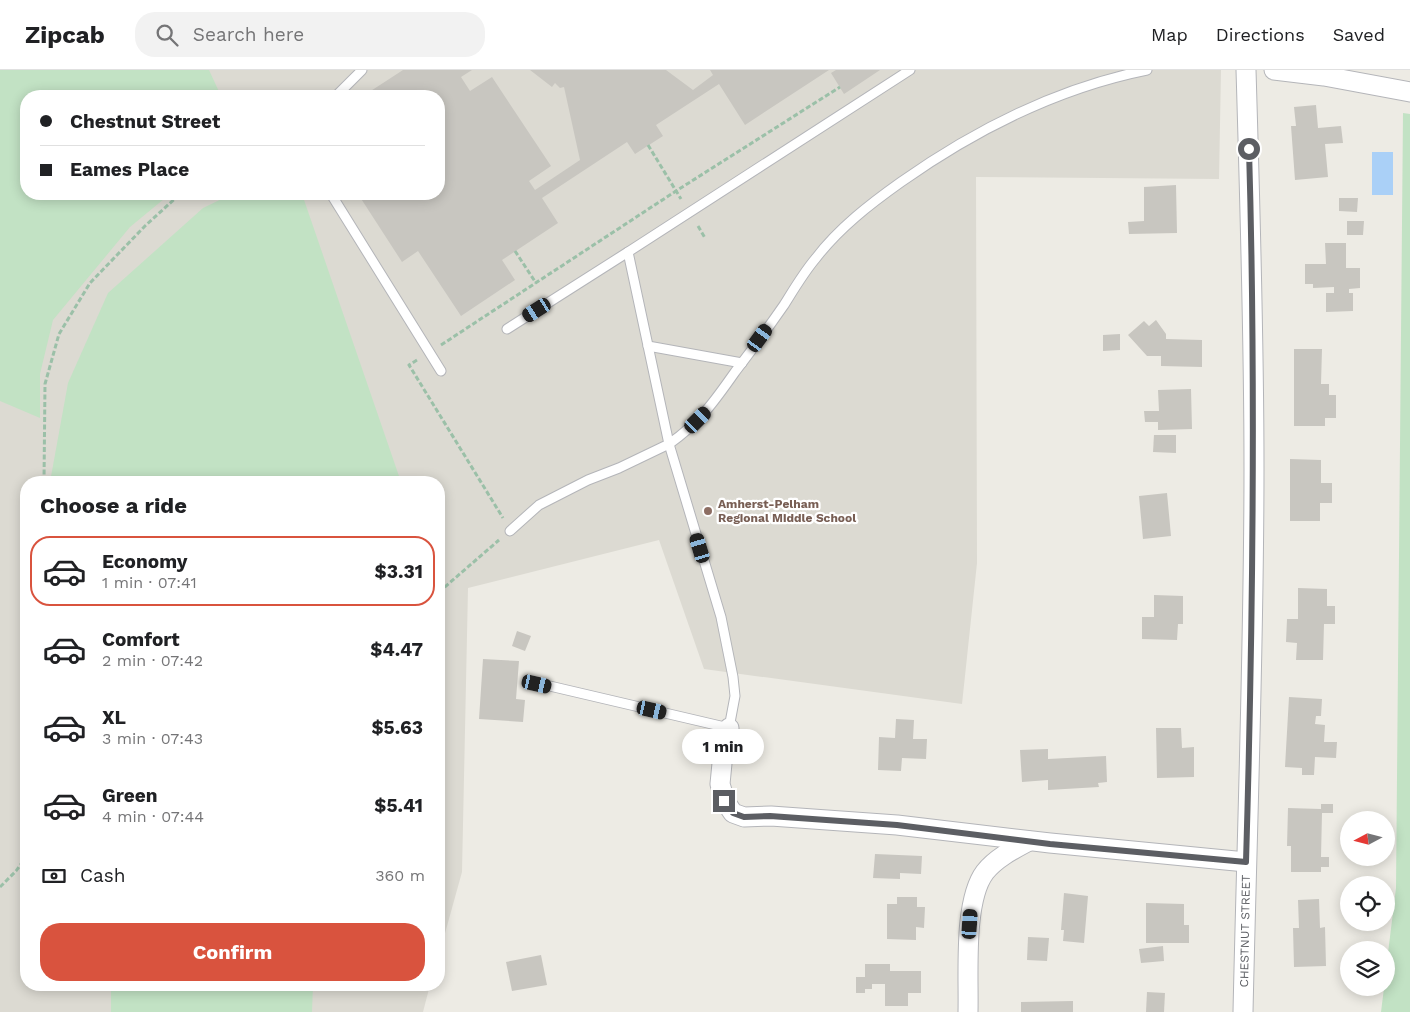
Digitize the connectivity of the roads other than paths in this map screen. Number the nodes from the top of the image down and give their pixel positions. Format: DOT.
graph roads {
  1 [pos="362,70"];
  2 [pos="910,70"];
  3 [pos="1147,70"];
  4 [pos="1246,70"];
  5 [pos="1274,70"];
  6 [pos="342,90"];
  7 [pos="1410,92"];
  8 [pos="334,200"];
  9 [pos="628,252"];
  10 [pos="507,329"];
  11 [pos="648,346"];
  12 [pos="742,363"];
  13 [pos="441,371"];
  14 [pos="669,444"];
  15 [pos="510,530"];
  16 [pos="537,684"];
  17 [pos="729,728"];
  18 [pos="1029,841"];
  19 [pos="1246,862"];
  20 [pos="968,1012"];
  21 [pos="1243,1012"];
  1 -- 6 [label="lane"];
  2 -- 9 [label="lane"];
  3 -- 12 [label="lane"];
  4 -- 19 [label="street, CHESTNUT STREET"];
  5 -- 7 [label="street"];
  8 -- 13 [label="lane"];
  9 -- 10 [label="lane"];
  9 -- 11 [label="lane"];
  11 -- 12 [label="lane"];
  11 -- 14 [label="lane"];
  12 -- 14 [label="lane"];
  14 -- 15 [label="lane"];
  14 -- 17 [label="lane"];
  16 -- 17 [label="lane"];
  17 -- 18 [label="street"];
  18 -- 19 [label="street"];
  18 -- 20 [label="street"];
  19 -- 21 [label="street, CHESTNUT STREET"];
}
